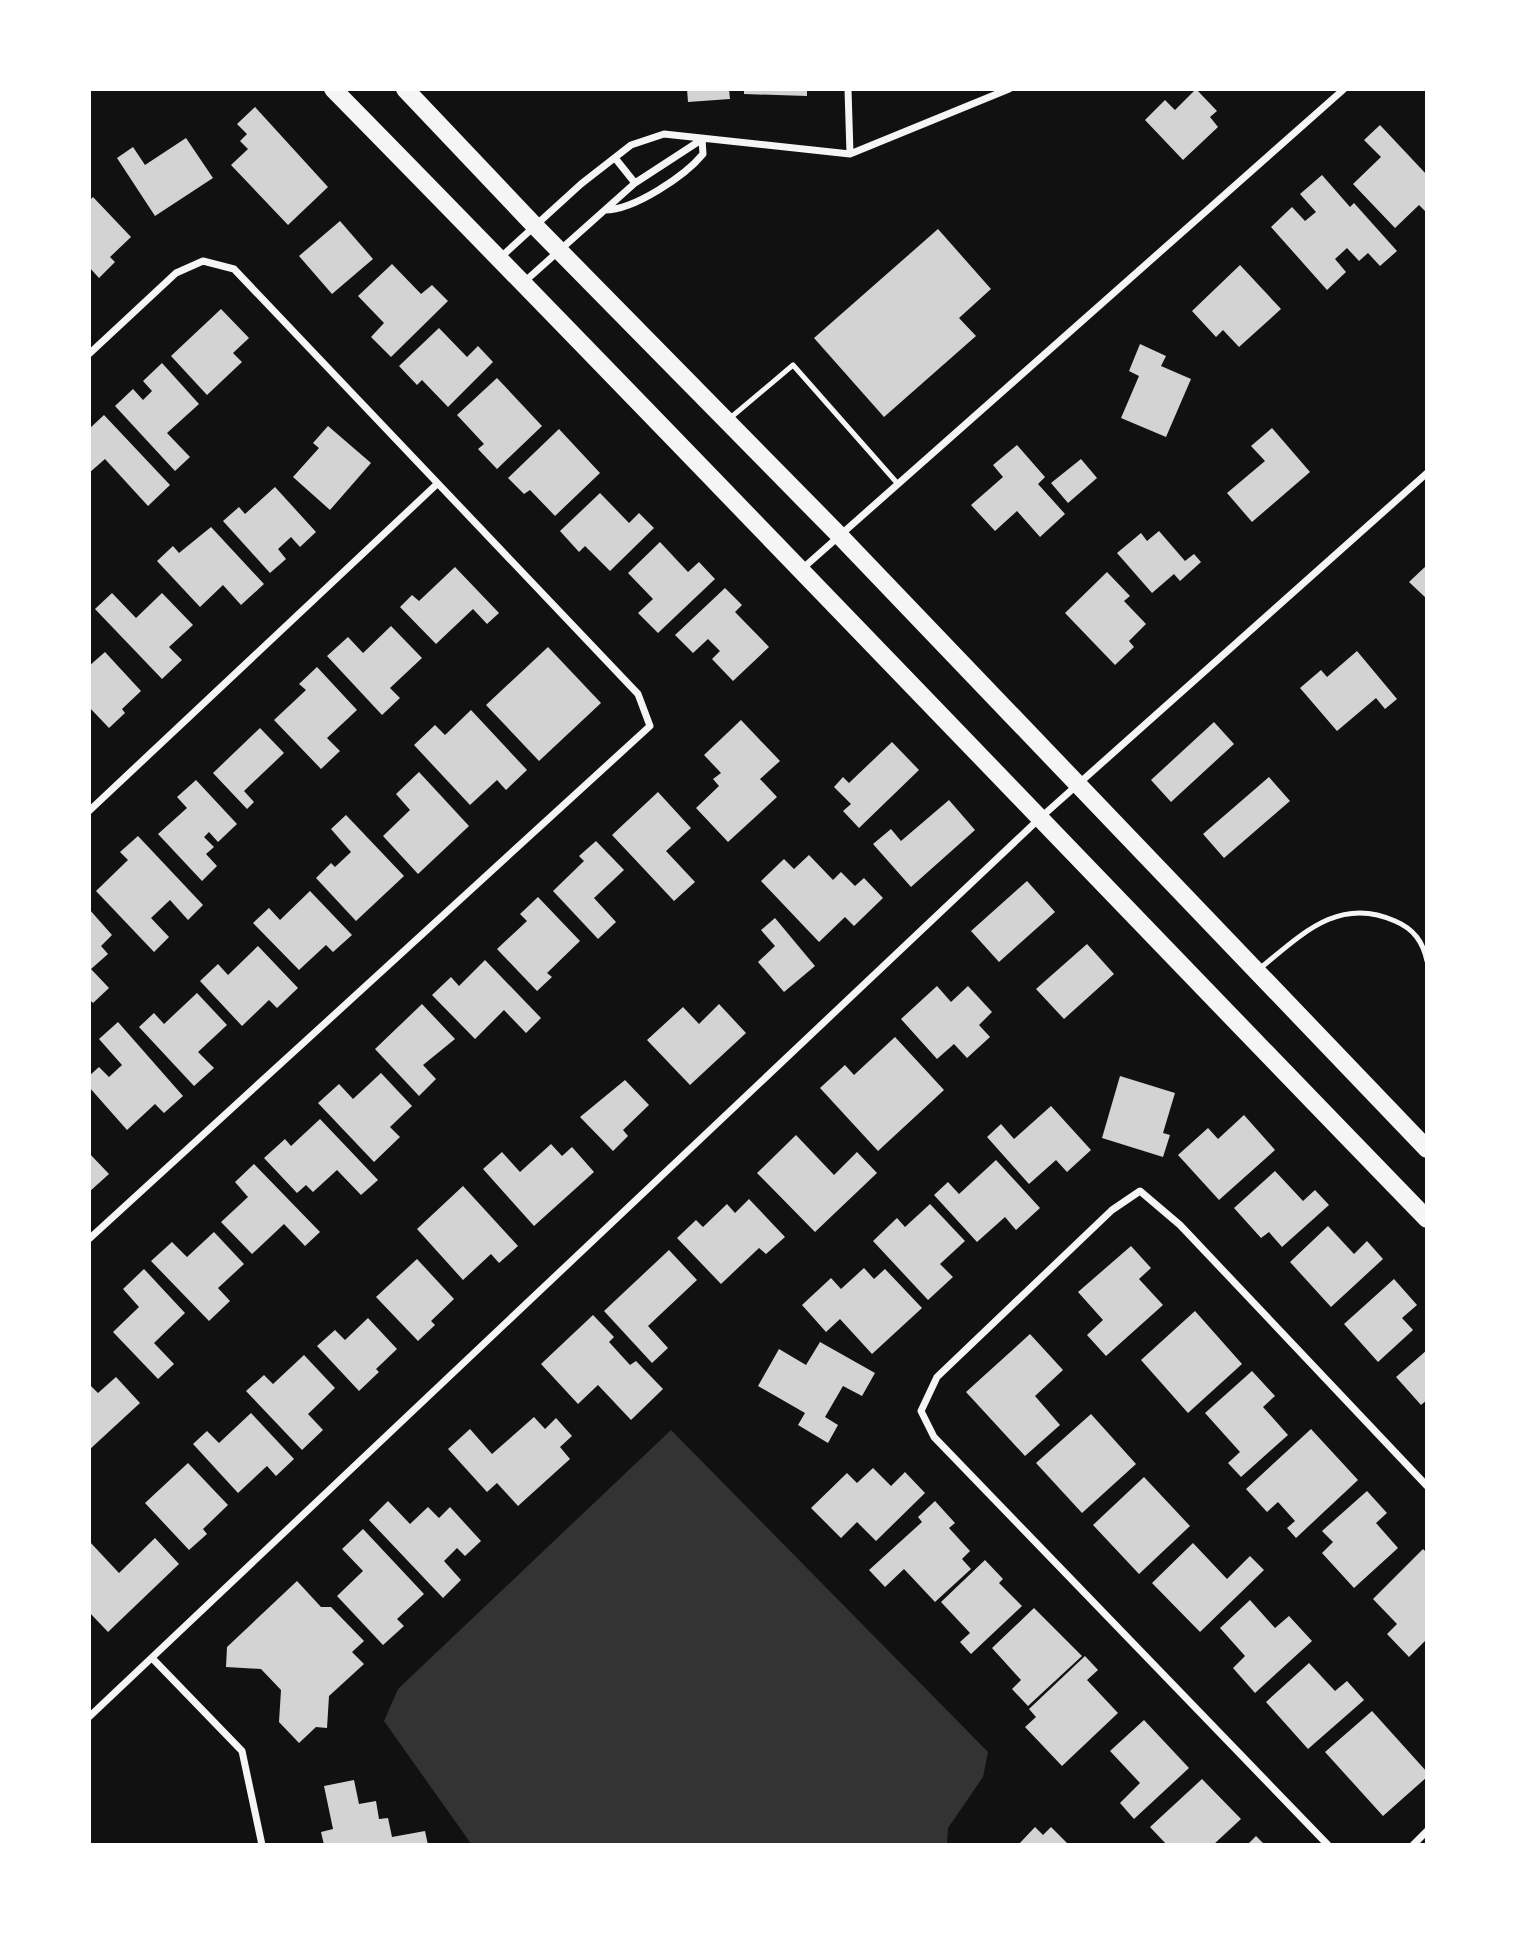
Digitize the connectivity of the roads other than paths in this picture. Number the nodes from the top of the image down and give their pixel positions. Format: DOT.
graph roads {
  1 [pos="334,89"];
  2 [pos="405,89"];
  3 [pos="848,89"];
  4 [pos="1009,89"];
  5 [pos="1344,89"];
  6 [pos="702,139"];
  7 [pos="850,154"];
  8 [pos="615,158"];
  9 [pos="635,183"];
  10 [pos="605,209"];
  11 [pos="534,225"];
  12 [pos="559,250"];
  13 [pos="499,259"];
  14 [pos="523,284"];
  15 [pos="89,354"];
  16 [pos="728,420"];
  17 [pos="1427,473"];
  18 [pos="437,484"];
  19 [pos="898,484"];
  20 [pos="839,536"];
  21 [pos="802,569"];
  22 [pos="1076,785"];
  23 [pos="89,811"];
  24 [pos="1039,819"];
  25 [pos="1427,961"];
  26 [pos="1255,972"];
  27 [pos="1427,1149"];
  28 [pos="1427,1219"];
  29 [pos="89,1239"];
  30 [pos="1427,1486"];
  31 [pos="152,1658"];
  32 [pos="89,1717"];
  33 [pos="1427,1831"];
  34 [pos="262,1845"];
  35 [pos="1328,1845"];
  36 [pos="1413,1845"];
  1 -- 13 [label="main road"];
  2 -- 11 [label="main road"];
  3 -- 7 [label="street"];
  4 -- 7 [label="street"];
  5 -- 19 [label="street"];
  6 -- 7 [label="street"];
  6 -- 8 [label="street"];
  6 -- 9 [label="street"];
  6 -- 10 [label="street"];
  8 -- 9 [label="street"];
  8 -- 11 [label="street"];
  9 -- 10 [label="street"];
  10 -- 12 [label="street"];
  11 -- 12 [label="main road"];
  11 -- 13 [label="street"];
  12 -- 14 [label="street"];
  12 -- 16 [label="main road"];
  13 -- 14 [label="main road"];
  14 -- 21 [label="main road"];
  15 -- 18 [label="street"];
  16 -- 19 [label="lane"];
  16 -- 20 [label="main road"];
  17 -- 22 [label="street"];
  18 -- 23 [label="street"];
  18 -- 29 [label="street"];
  19 -- 20 [label="street"];
  20 -- 21 [label="street"];
  20 -- 22 [label="main road"];
  21 -- 24 [label="main road"];
  22 -- 24 [label="street"];
  22 -- 26 [label="main road"];
  24 -- 28 [label="main road"];
  24 -- 31 [label="street"];
  25 -- 26 [label="lane"];
  26 -- 27 [label="main road"];
  30 -- 35 [label="street"];
  31 -- 32 [label="street"];
  31 -- 34 [label="street"];
  33 -- 36 [label="street"];
}
